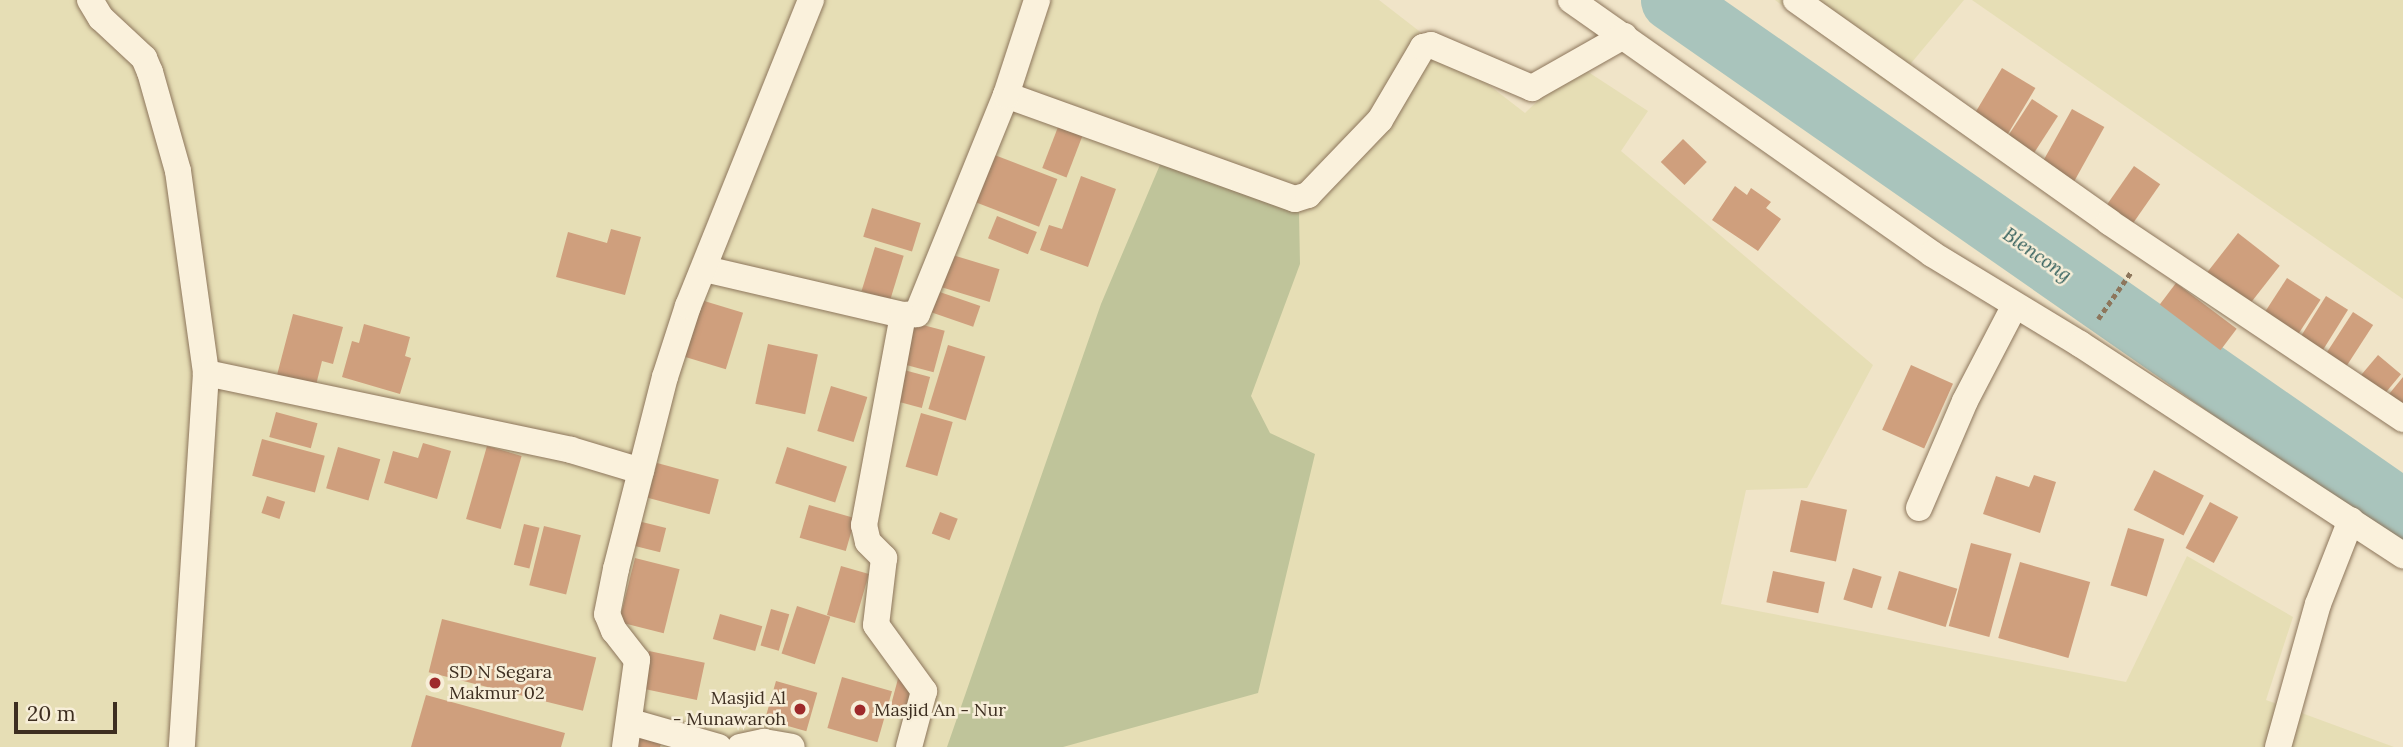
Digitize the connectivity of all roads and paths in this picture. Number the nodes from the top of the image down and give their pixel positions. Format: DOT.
graph roads {
  1 [pos="90,0"];
  2 [pos="811,0"];
  3 [pos="1037,0"];
  4 [pos="1571,0"];
  5 [pos="1796,0"];
  6 [pos="1624,36"];
  7 [pos="1006,94"];
  8 [pos="2137,263"];
  9 [pos="705,269"];
  10 [pos="2014,307"];
  11 [pos="903,315"];
  12 [pos="2090,331"];
  13 [pos="206,373"];
  14 [pos="2403,419"];
  15 [pos="641,471"];
  16 [pos="1919,508"];
  17 [pos="2351,520"];
  18 [pos="2403,555"];
  19 [pos="628,735"];
  20 [pos="182,747"];
  21 [pos="719,747"];
  22 [pos="740,747"];
  23 [pos="792,747"];
  24 [pos="909,747"];
  25 [pos="2278,747"];
  1 -- 13 [label="street"];
  2 -- 9 [label="street"];
  3 -- 7 [label="street"];
  4 -- 6 [label="street"];
  5 -- 14 [label="street"];
  6 -- 7 [label="street"];
  6 -- 10 [label="street"];
  7 -- 11 [label="street"];
  8 -- 12 [label="path"];
  9 -- 11 [label="street"];
  9 -- 15 [label="street"];
  10 -- 16 [label="street"];
  10 -- 17 [label="street"];
  11 -- 24 [label="street"];
  13 -- 15 [label="street"];
  13 -- 20 [label="street"];
  15 -- 19 [label="street"];
  17 -- 18 [label="street"];
  17 -- 25 [label="street"];
  19 -- 21 [label="street"];
  22 -- 23 [label="street"];
}
